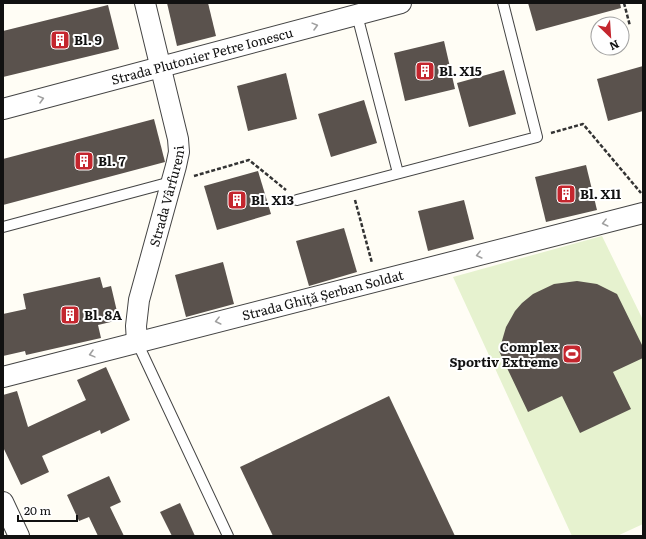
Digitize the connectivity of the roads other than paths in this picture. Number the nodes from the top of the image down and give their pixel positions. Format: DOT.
graph roads {
  1 [pos="145,3"];
  2 [pos="401,3"];
  3 [pos="503,3"];
  4 [pos="357,15"];
  5 [pos="161,67"];
  6 [pos="3,109"];
  7 [pos="398,173"];
  8 [pos="171,182"];
  9 [pos="297,200"];
  10 [pos="643,213"];
  11 [pos="3,227"];
  12 [pos="137,342"];
  13 [pos="3,377"];
  14 [pos="3,502"];
  15 [pos="19,536"];
  16 [pos="228,536"];
  1 -- 5 [label="street, Strada Vârfureni"];
  2 -- 4 [label="street, Strada Plutonier Petre Ionescu"];
  3 -- 7 [label="lane"];
  5 -- 4 [label="street, Strada Plutonier Petre Ionescu, one-way"];
  4 -- 7 [label="lane"];
  6 -- 5 [label="street, Strada Plutonier Petre Ionescu, one-way"];
  5 -- 8 [label="street, Strada Vârfureni"];
  7 -- 9 [label="lane"];
  8 -- 11 [label="lane"];
  8 -- 12 [label="street, Strada Vârfureni"];
  10 -- 12 [label="street, Strada Ghiță Șerban Soldat, one-way"];
  12 -- 13 [label="street, Strada Ghiță Șerban Soldat, one-way"];
  12 -- 16 [label="lane"];
  14 -- 15 [label="street"];
}
